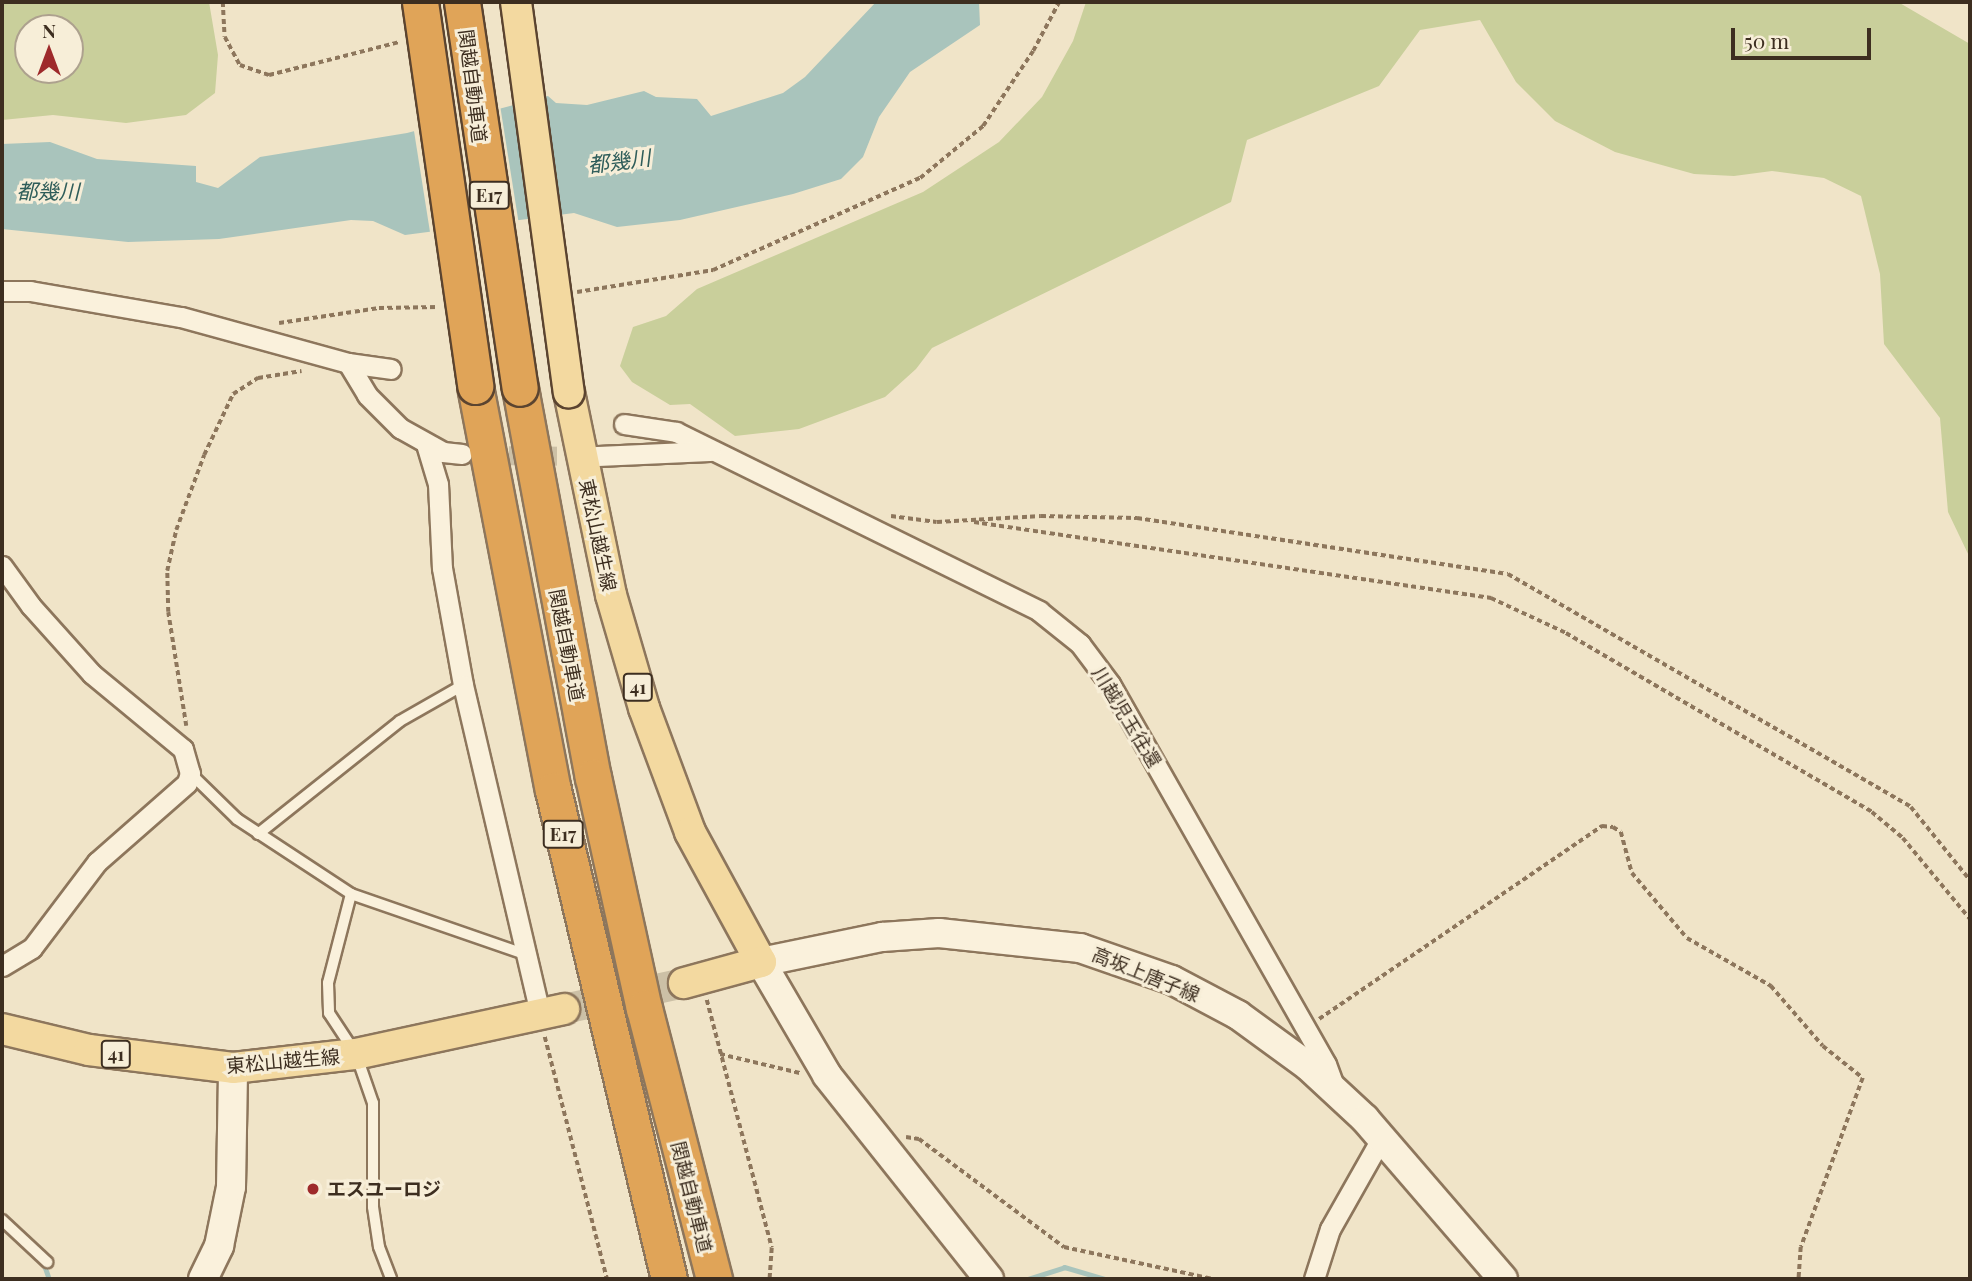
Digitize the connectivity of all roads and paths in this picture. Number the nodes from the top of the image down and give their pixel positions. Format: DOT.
graph roads {
  1 [pos="223,2"];
  2 [pos="420,2"];
  3 [pos="463,2"];
  4 [pos="516,2"];
  5 [pos="1059,2"];
  6 [pos="401,41"];
  7 [pos="2,291"];
  8 [pos="568,293"];
  9 [pos="444,307"];
  10 [pos="247,333"];
  11 [pos="348,363"];
  12 [pos="309,369"];
  13 [pos="391,369"];
  14 [pos="624,424"];
  15 [pos="426,444"];
  16 [pos="714,451"];
  17 [pos="462,454"];
  18 [pos="596,456"];
  19 [pos="878,514"];
  20 [pos="969,522"];
  21 [pos="2,566"];
  22 [pos="463,685"];
  23 [pos="189,765"];
  24 [pos="258,834"];
  25 [pos="1970,880"];
  26 [pos="351,894"];
  27 [pos="1970,919"];
  28 [pos="524,954"];
  29 [pos="761,962"];
  30 [pos="2,966"];
  31 [pos="692,980"];
  32 [pos="552,1012"];
  33 [pos="1306,1028"];
  34 [pos="2,1029"];
  35 [pos="720,1054"];
  36 [pos="356,1055"];
  37 [pos="233,1068"];
  38 [pos="824,1069"];
  39 [pos="1336,1091"];
  40 [pos="1381,1139"];
  41 [pos="880,1142"];
  42 [pos="2,1220"];
  43 [pos="47,1262"];
  44 [pos="203,1279"];
  45 [pos="391,1279"];
  46 [pos="607,1279"];
  47 [pos="669,1279"];
  48 [pos="714,1279"];
  49 [pos="770,1279"];
  50 [pos="989,1279"];
  51 [pos="1213,1279"];
  52 [pos="1314,1279"];
  53 [pos="1503,1279"];
  54 [pos="1799,1279"];
  1 -- 6 [label="path"];
  2 -- 47 [label="highway, E17, bridge"];
  3 -- 48 [label="highway, 関越自動車道 / E17, bridge"];
  4 -- 29 [label="main road, 東松山越生線 / 41, bridge"];
  5 -- 8 [label="path"];
  7 -- 10 [label="street"];
  9 -- 10 [label="path"];
  10 -- 11 [label="street"];
  11 -- 13 [label="street"];
  11 -- 15 [label="street"];
  12 -- 23 [label="path"];
  14 -- 16 [label="street, 川越児玉往還"];
  15 -- 17 [label="street"];
  15 -- 22 [label="street"];
  16 -- 18 [label="street"];
  16 -- 33 [label="street, 川越児玉往還"];
  19 -- 20 [label="path"];
  20 -- 25 [label="path"];
  20 -- 27 [label="path"];
  21 -- 23 [label="street"];
  22 -- 24 [label="lane"];
  22 -- 28 [label="street"];
  23 -- 24 [label="lane"];
  23 -- 30 [label="street"];
  24 -- 26 [label="lane"];
  26 -- 28 [label="lane"];
  26 -- 36 [label="lane"];
  28 -- 32 [label="street"];
  29 -- 31 [label="main road"];
  29 -- 38 [label="main road"];
  29 -- 39 [label="main road, 高坂上唐子線"];
  31 -- 35 [label="path"];
  32 -- 36 [label="main road, 東松山越生線 / 41"];
  32 -- 46 [label="path"];
  33 -- 39 [label="street, 川越児玉往還"];
  33 -- 54 [label="path"];
  34 -- 37 [label="main road, 東松山越生線 / 41"];
  35 -- 38 [label="path"];
  35 -- 49 [label="path"];
  36 -- 37 [label="main road, 東松山越生線 / 41"];
  36 -- 45 [label="lane"];
  37 -- 44 [label="main road"];
  38 -- 41 [label="main road"];
  39 -- 40 [label="main road, 高坂上唐子線"];
  40 -- 52 [label="street"];
  40 -- 53 [label="main road, 高坂上唐子線"];
  41 -- 50 [label="main road"];
  41 -- 51 [label="path"];
  42 -- 43 [label="lane"];
}
